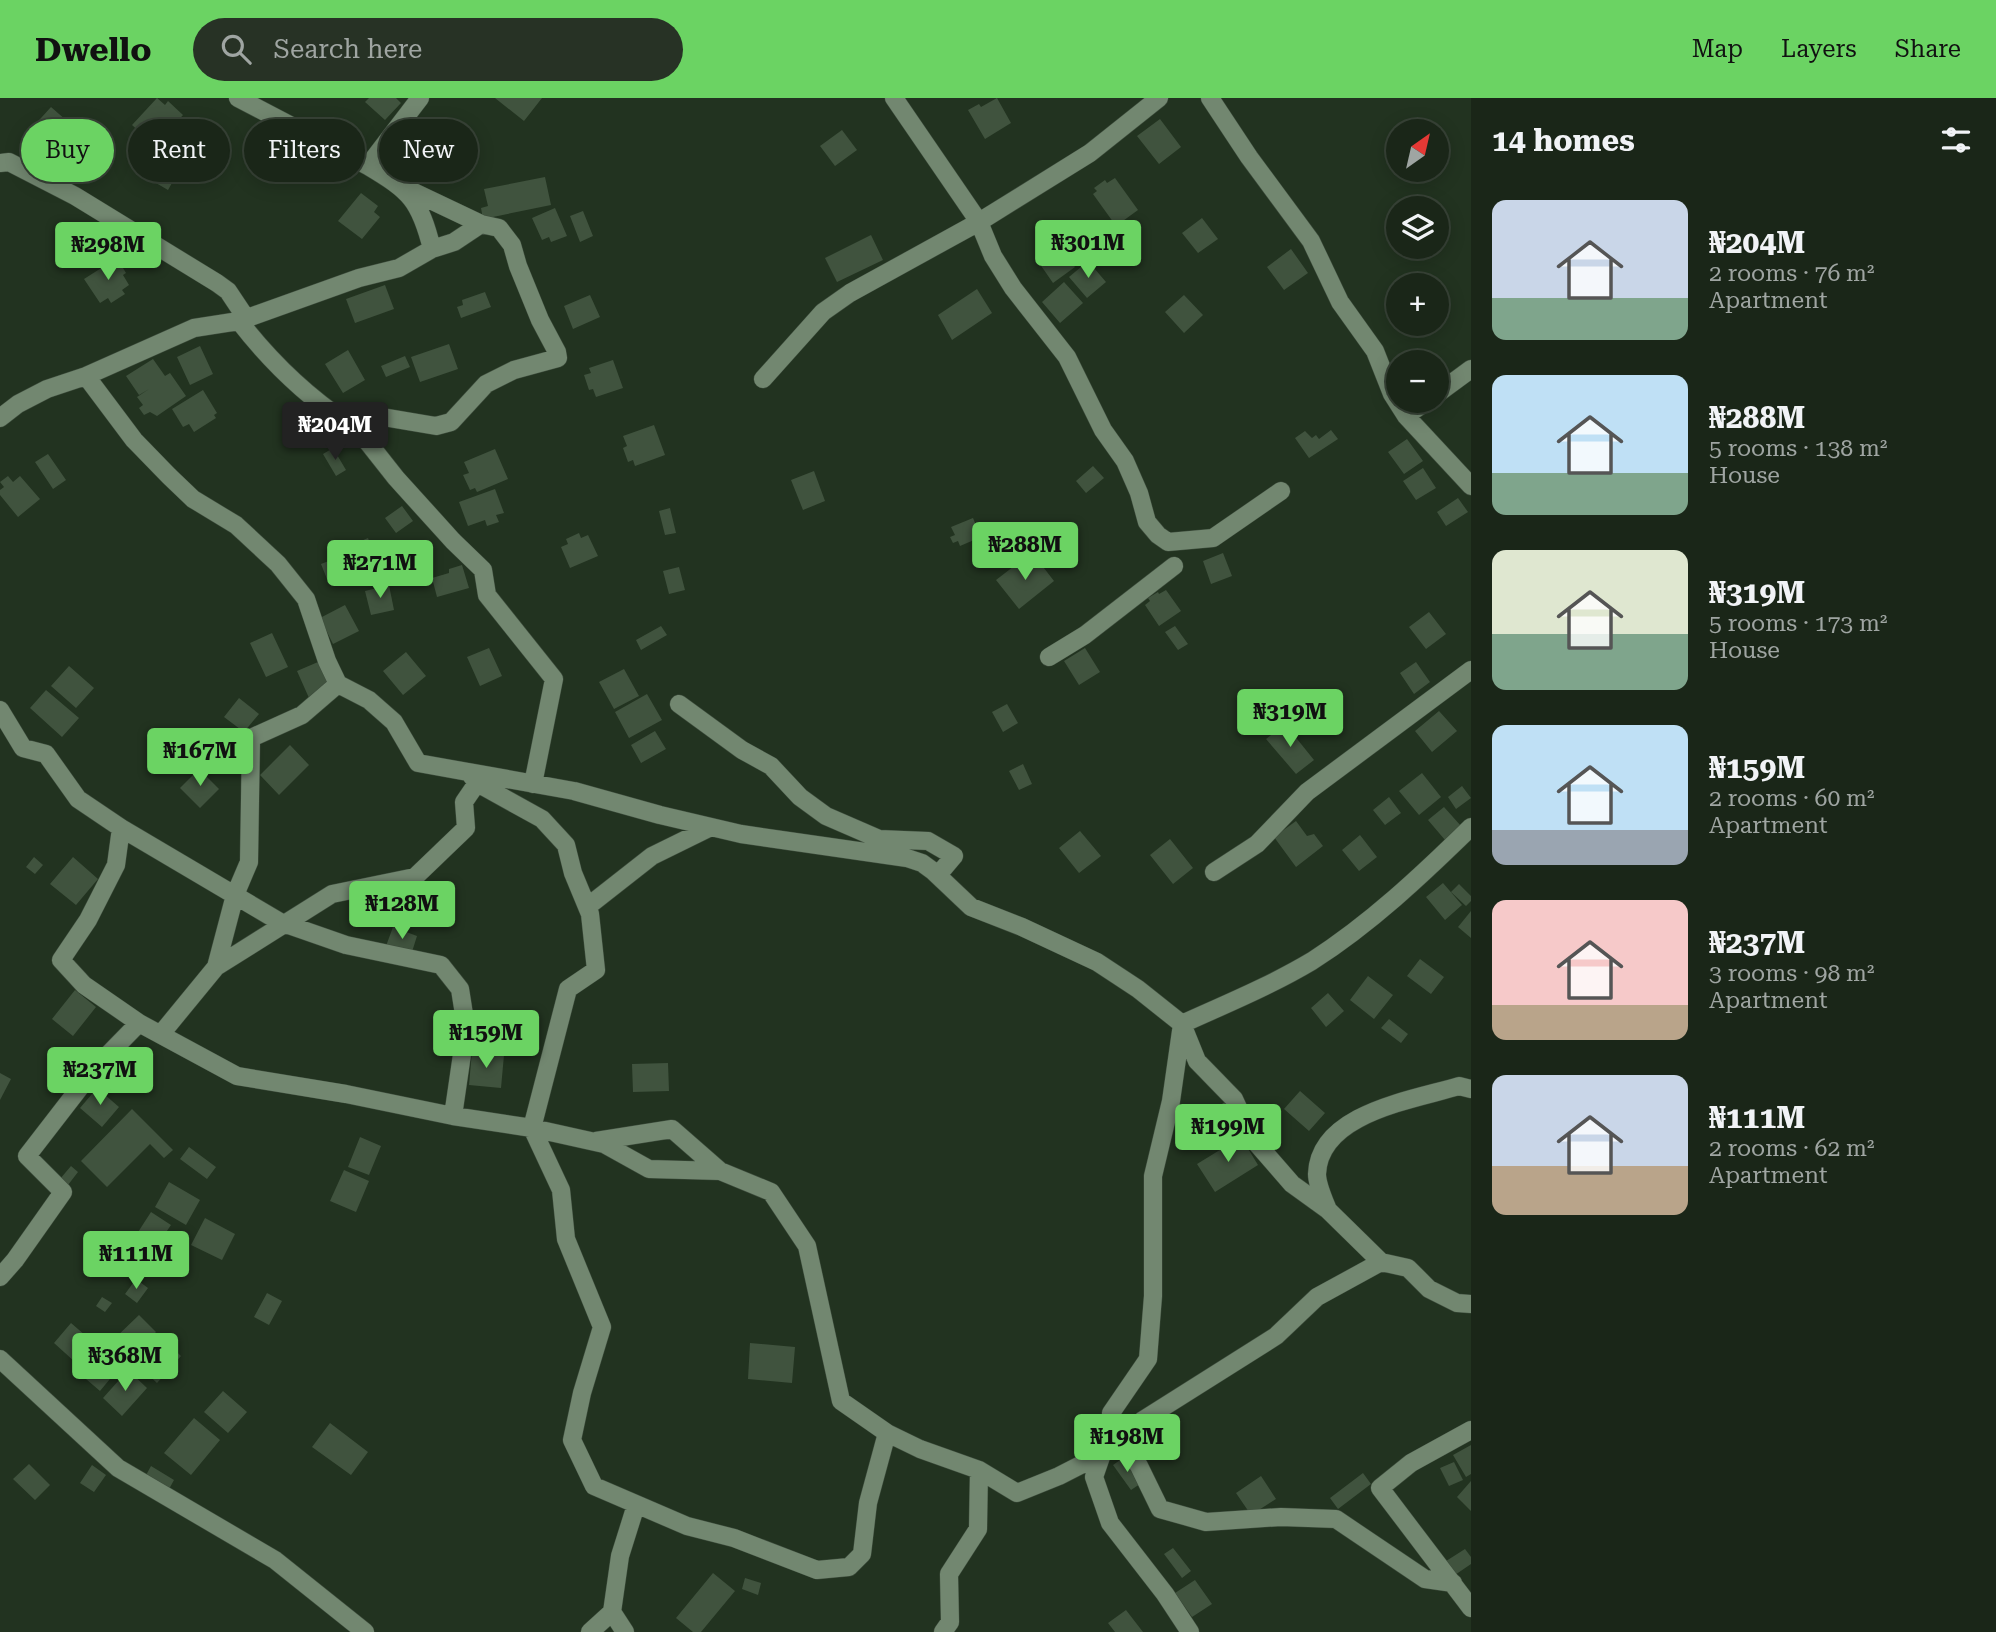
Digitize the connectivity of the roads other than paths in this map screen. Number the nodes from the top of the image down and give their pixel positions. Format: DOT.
graph roads {
  1 [pos="238,98"];
  2 [pos="420,98"];
  3 [pos="894,98"];
  4 [pos="1159,98"];
  5 [pos="1210,98"];
  6 [pos="0,163"];
  7 [pos="368,166"];
  8 [pos="401,186"];
  9 [pos="979,222"];
  10 [pos="481,224"];
  11 [pos="432,249"];
  12 [pos="242,320"];
  13 [pos="1471,369"];
  14 [pos="86,376"];
  15 [pos="763,379"];
  16 [pos="1449,385"];
  17 [pos="1410,413"];
  18 [pos="1406,416"];
  19 [pos="0,418"];
  20 [pos="351,421"];
  21 [pos="1471,486"];
  22 [pos="1281,491"];
  23 [pos="1163,539"];
  24 [pos="1203,539"];
  25 [pos="1174,566"];
  26 [pos="1049,657"];
  27 [pos="1471,670"];
  28 [pos="338,684"];
  29 [pos="679,704"];
  30 [pos="0,710"];
  31 [pos="474,778"];
  32 [pos="533,784"];
  33 [pos="711,827"];
  34 [pos="1471,827"];
  35 [pos="121,828"];
  36 [pos="1214,872"];
  37 [pos="938,875"];
  38 [pos="235,895"];
  39 [pos="587,907"];
  40 [pos="285,923"];
  41 [pos="216,967"];
  42 [pos="139,1023"];
  43 [pos="1182,1024"];
  44 [pos="160,1034"];
  45 [pos="1471,1089"];
  46 [pos="453,1116"];
  47 [pos="532,1128"];
  48 [pos="592,1142"];
  49 [pos="720,1171"];
  50 [pos="1328,1210"];
  51 [pos="1381,1262"];
  52 [pos="0,1277"];
  53 [pos="1471,1304"];
  54 [pos="0,1359"];
  55 [pos="1471,1430"];
  56 [pos="887,1433"];
  57 [pos="1120,1439"];
  58 [pos="1102,1454"];
  59 [pos="979,1470"];
  60 [pos="636,1506"];
  61 [pos="1452,1583"];
  62 [pos="1471,1608"];
  63 [pos="612,1612"];
  64 [pos="365,1632"];
  65 [pos="590,1632"];
  66 [pos="625,1632"];
  67 [pos="943,1632"];
  68 [pos="1190,1632"];
  1 -- 7 [label="street"];
  2 -- 7 [label="street"];
  3 -- 9 [label="street"];
  4 -- 9 [label="street"];
  5 -- 18 [label="street"];
  6 -- 12 [label="street"];
  7 -- 8 [label="street"];
  8 -- 10 [label="street"];
  8 -- 11 [label="street"];
  9 -- 15 [label="street"];
  9 -- 23 [label="street"];
  10 -- 11 [label="street"];
  10 -- 20 [label="street"];
  11 -- 12 [label="street"];
  12 -- 14 [label="street"];
  12 -- 20 [label="street"];
  13 -- 16 [label="street"];
  14 -- 19 [label="street"];
  14 -- 28 [label="street"];
  17 -- 18 [label="street"];
  18 -- 21 [label="street"];
  20 -- 32 [label="street"];
  22 -- 24 [label="street"];
  23 -- 24 [label="street"];
  23 -- 25 [label="street"];
  24 -- 25 [label="street"];
  25 -- 26 [label="street"];
  27 -- 36 [label="street"];
  28 -- 31 [label="street"];
  28 -- 38 [label="street"];
  29 -- 37 [label="street"];
  30 -- 35 [label="street"];
  31 -- 32 [label="street"];
  31 -- 39 [label="street"];
  31 -- 40 [label="street"];
  32 -- 33 [label="street"];
  33 -- 37 [label="street"];
  33 -- 39 [label="street"];
  34 -- 43 [label="street"];
  35 -- 38 [label="street"];
  35 -- 42 [label="street"];
  37 -- 43 [label="street"];
  38 -- 40 [label="street"];
  38 -- 41 [label="street"];
  39 -- 47 [label="street"];
  40 -- 41 [label="street"];
  40 -- 46 [label="street"];
  41 -- 44 [label="street"];
  42 -- 44 [label="street"];
  42 -- 52 [label="street"];
  43 -- 50 [label="street"];
  43 -- 57 [label="street"];
  44 -- 46 [label="street"];
  45 -- 50 [label="street"];
  46 -- 47 [label="street"];
  47 -- 48 [label="street"];
  47 -- 60 [label="street"];
  48 -- 49 [label="street"];
  48 -- 49 [label="street"];
  49 -- 56 [label="street"];
  50 -- 51 [label="street"];
  51 -- 53 [label="street"];
  51 -- 57 [label="street"];
  54 -- 64 [label="street"];
  55 -- 61 [label="street"];
  56 -- 59 [label="street"];
  56 -- 60 [label="street"];
  57 -- 58 [label="street"];
  57 -- 61 [label="street"];
  58 -- 59 [label="street"];
  58 -- 68 [label="street"];
  59 -- 67 [label="street"];
  60 -- 63 [label="street"];
  61 -- 62 [label="street"];
  63 -- 65 [label="street"];
  63 -- 66 [label="street"];
}
